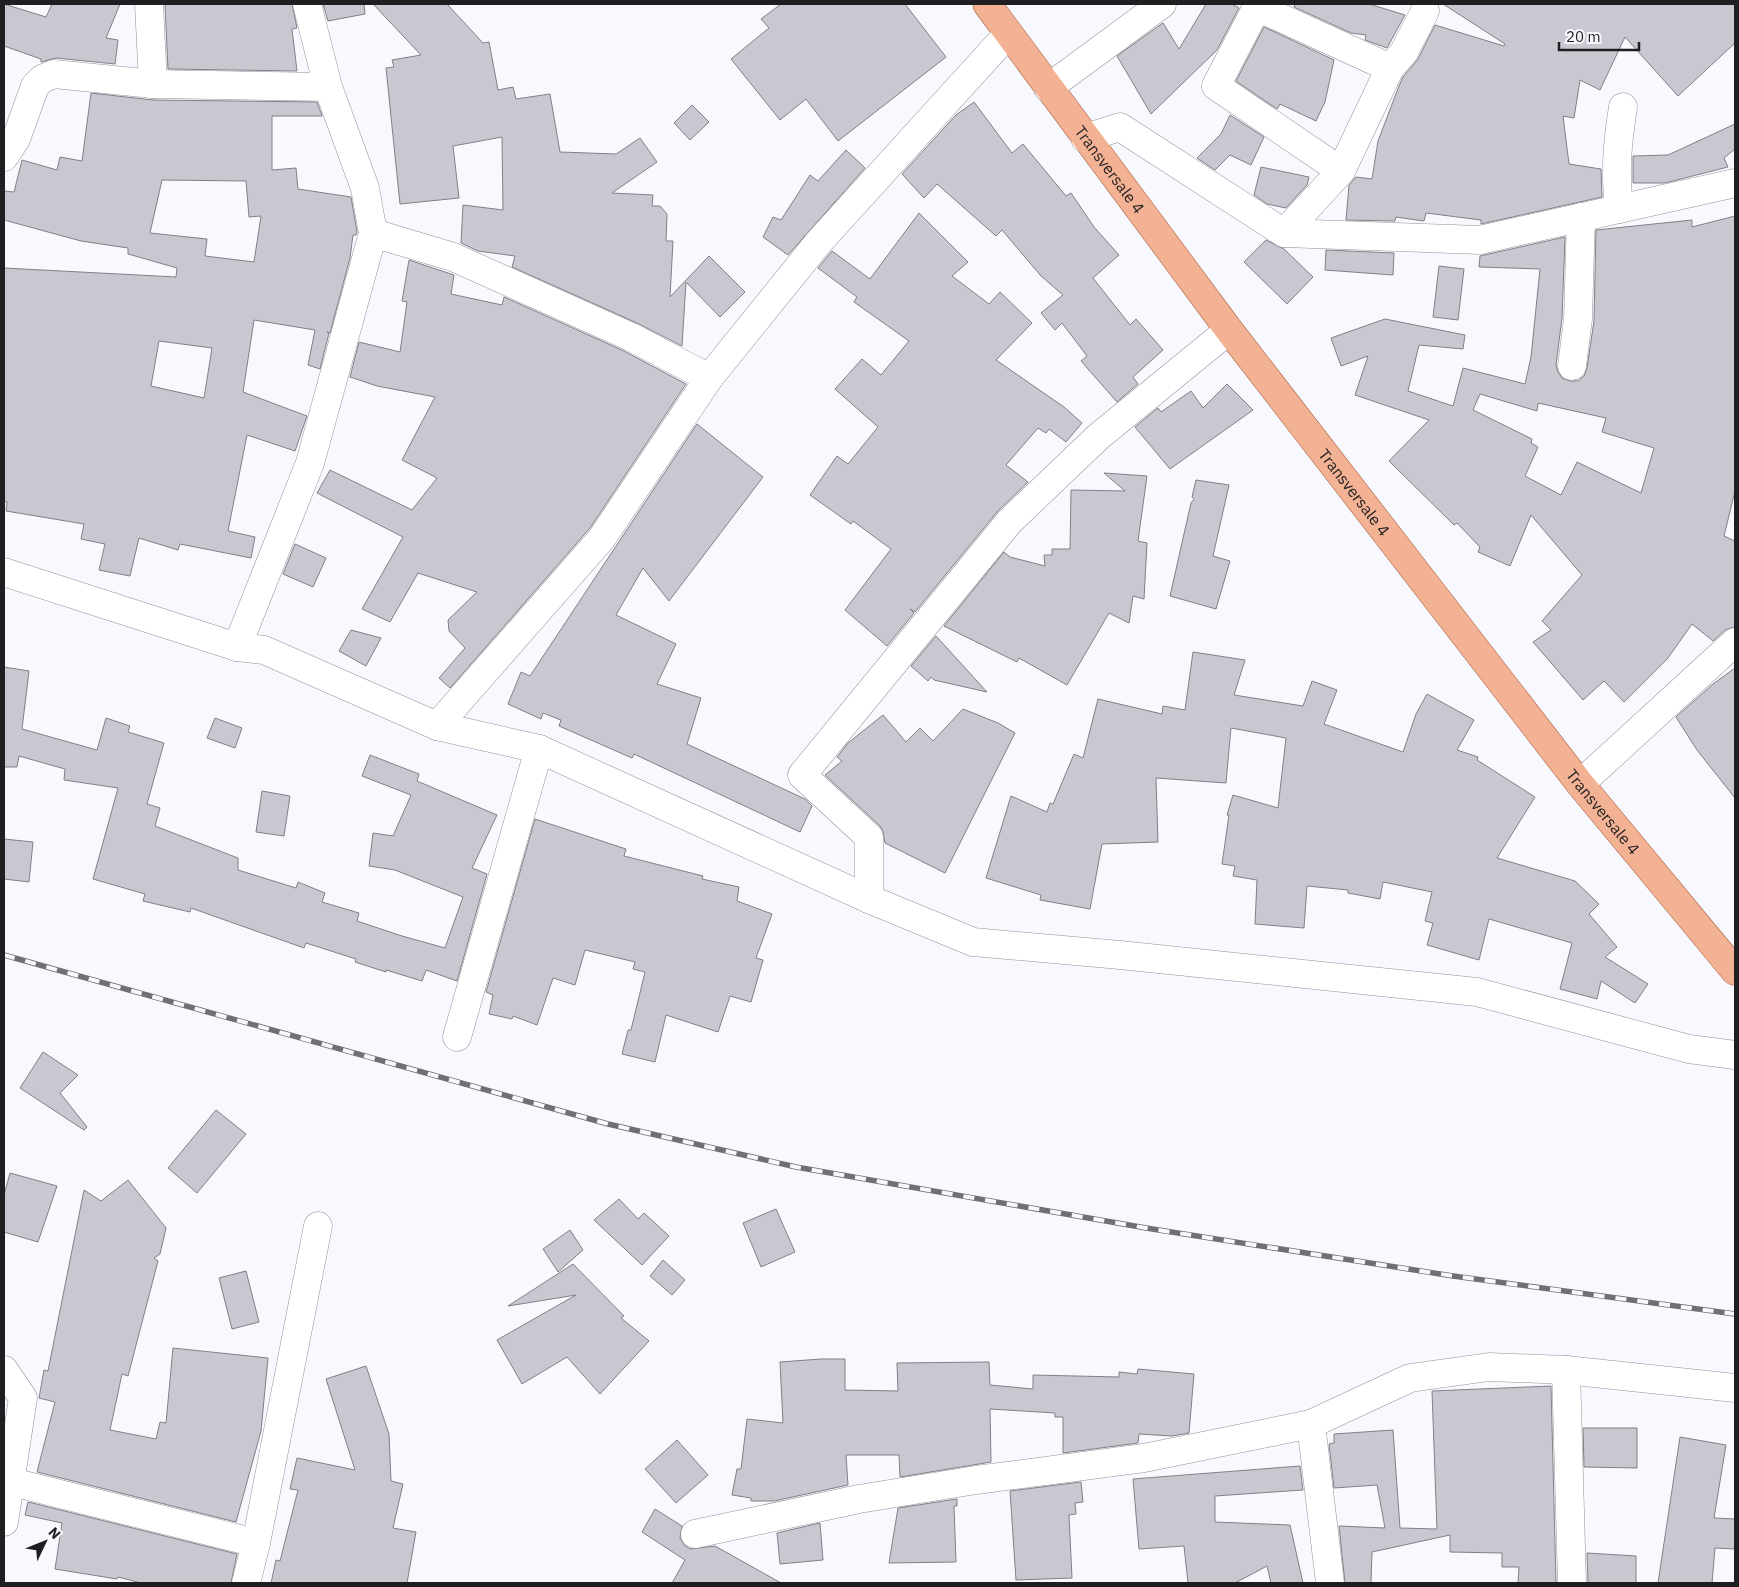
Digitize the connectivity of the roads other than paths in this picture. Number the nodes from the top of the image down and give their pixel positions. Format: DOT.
graph roads {
  1 [pos="149,4"];
  2 [pos="307,4"];
  3 [pos="987,4"];
  4 [pos="1162,4"];
  5 [pos="1255,5"];
  6 [pos="1425,10"];
  7 [pos="1008,34"];
  8 [pos="1390,68"];
  9 [pos="152,84"];
  10 [pos="328,87"];
  11 [pos="1048,88"];
  12 [pos="1623,107"];
  13 [pos="1085,138"];
  14 [pos="4,157"];
  15 [pos="1341,171"];
  16 [pos="1735,183"];
  17 [pos="1619,209"];
  18 [pos="1580,217"];
  19 [pos="372,233"];
  20 [pos="1284,233"];
  21 [pos="1229,330"];
  22 [pos="1572,366"];
  23 [pos="708,378"];
  24 [pos="4,572"];
  25 [pos="1735,642"];
  26 [pos="237,648"];
  27 [pos="437,726"];
  28 [pos="538,749"];
  29 [pos="1580,784"];
  30 [pos="869,899"];
  31 [pos="1735,971"];
  32 [pos="456,1037"];
  33 [pos="1735,1055"];
  34 [pos="318,1226"];
  35 [pos="4,1370"];
  36 [pos="1566,1370"];
  37 [pos="1735,1388"];
  38 [pos="1311,1424"];
  39 [pos="7,1481"];
  40 [pos="4,1522"];
  41 [pos="695,1534"];
  42 [pos="256,1543"];
  43 [pos="246,1583"];
  44 [pos="1330,1583"];
  45 [pos="1572,1583"];
  1 -- 9 [label="street"];
  2 -- 10 [label="street"];
  3 -- 7 [label="main road, Transversale 4"];
  4 -- 11 [label="street"];
  5 -- 8 [label="street"];
  5 -- 15 [label="street"];
  6 -- 8 [label="street"];
  7 -- 11 [label="main road, Transversale 4"];
  7 -- 23 [label="street"];
  8 -- 15 [label="street"];
  9 -- 10 [label="street"];
  9 -- 14 [label="street"];
  10 -- 19 [label="street"];
  11 -- 13 [label="main road, Transversale 4"];
  12 -- 17 [label="street"];
  13 -- 20 [label="street"];
  13 -- 21 [label="main road, Transversale 4"];
  15 -- 20 [label="street"];
  16 -- 17 [label="street"];
  17 -- 18 [label="street"];
  18 -- 20 [label="street"];
  18 -- 22 [label="street"];
  19 -- 23 [label="street"];
  19 -- 26 [label="street"];
  21 -- 29 [label="main road, Transversale 4"];
  21 -- 30 [label="street"];
  23 -- 27 [label="street"];
  24 -- 26 [label="street"];
  25 -- 29 [label="street"];
  26 -- 27 [label="street"];
  27 -- 28 [label="street"];
  28 -- 30 [label="street"];
  28 -- 32 [label="street"];
  29 -- 31 [label="main road, Transversale 4"];
  30 -- 33 [label="street"];
  34 -- 42 [label="street"];
  35 -- 39 [label="street"];
  36 -- 37 [label="street"];
  36 -- 38 [label="street"];
  36 -- 45 [label="street"];
  38 -- 41 [label="street"];
  38 -- 44 [label="street"];
  39 -- 40 [label="street"];
  39 -- 42 [label="street"];
  42 -- 43 [label="street"];
}
